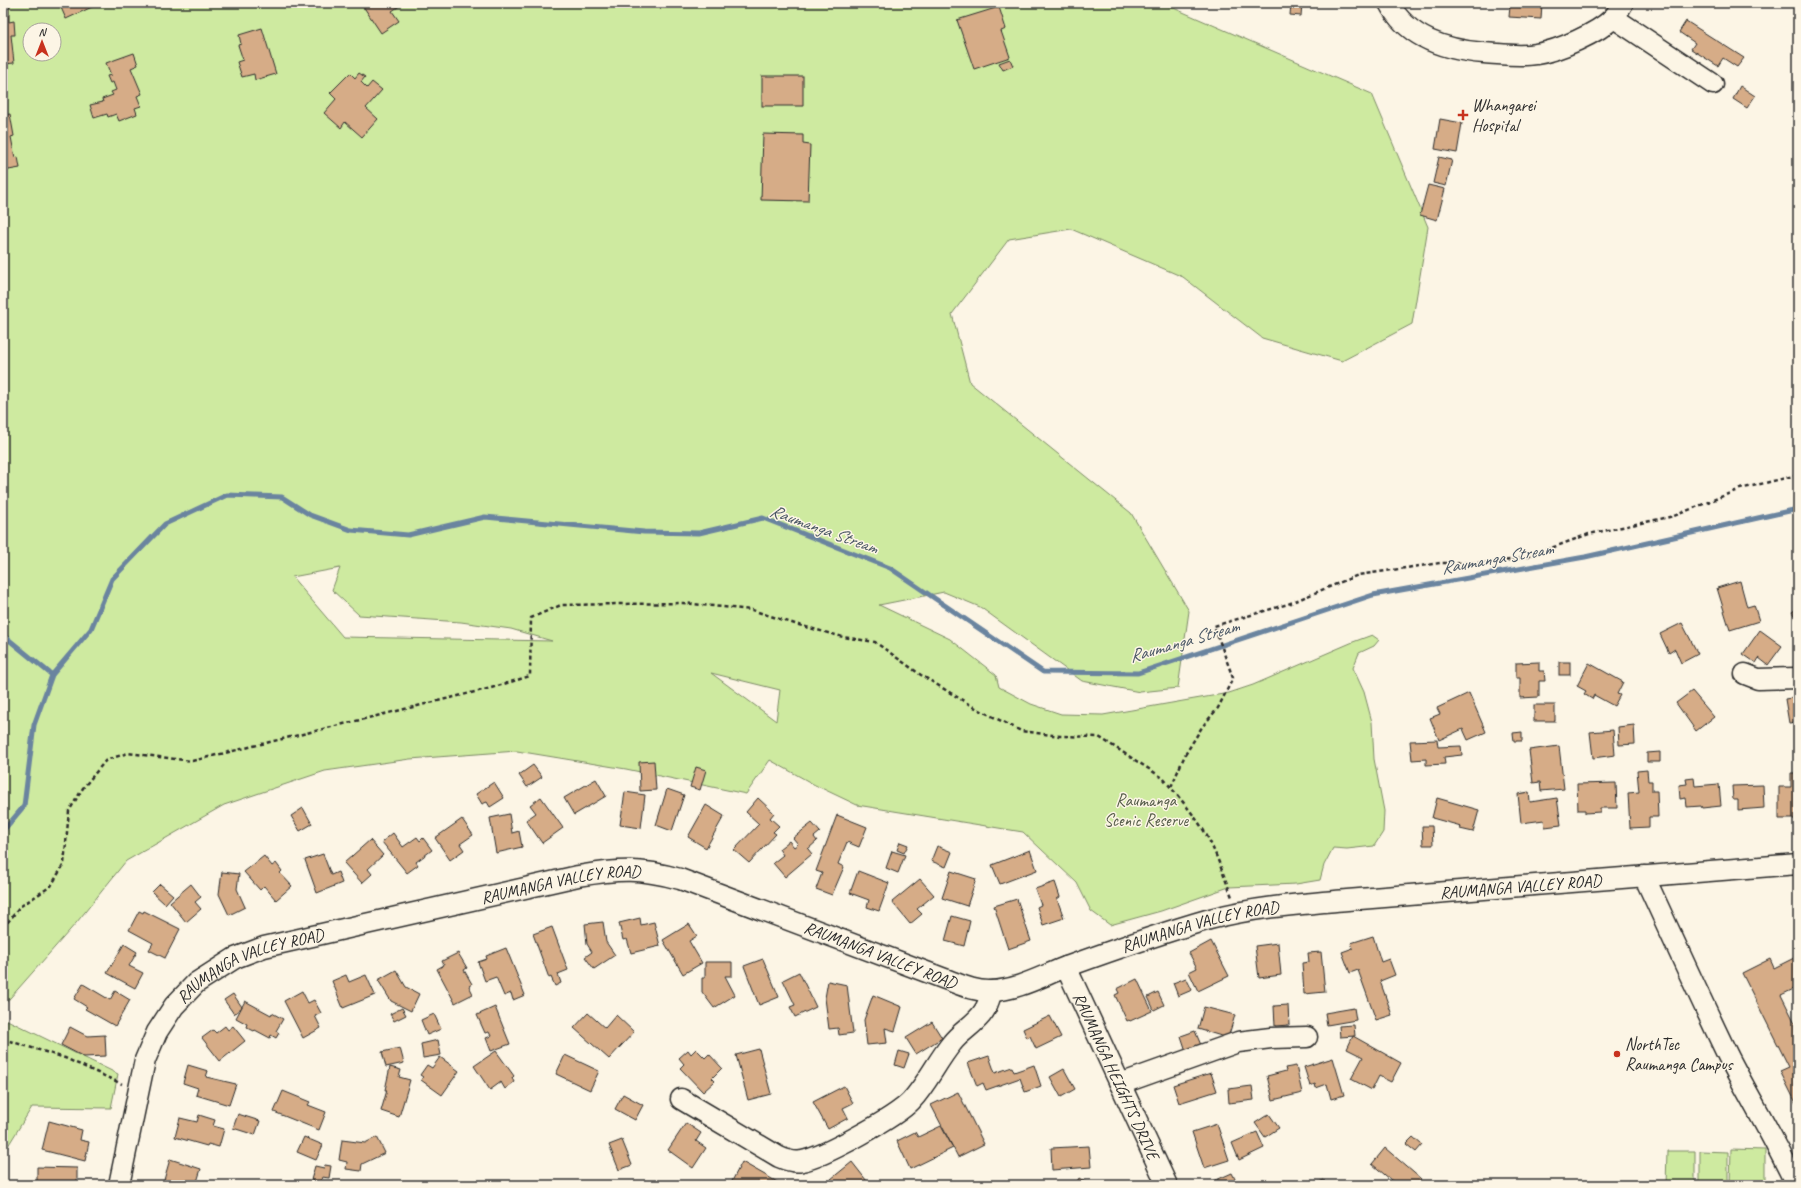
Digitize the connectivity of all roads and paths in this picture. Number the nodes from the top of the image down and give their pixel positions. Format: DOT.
graph roads {
  1 [pos="1389,3"];
  2 [pos="1619,10"];
  3 [pos="1713,84"];
  4 [pos="1798,476"];
  5 [pos="1745,674"];
  6 [pos="1798,678"];
  7 [pos="1170,787"];
  8 [pos="1798,864"];
  9 [pos="1644,876"];
  10 [pos="1238,912"];
  11 [pos="3,928"];
  12 [pos="1066,967"];
  13 [pos="992,991"];
  14 [pos="1307,1037"];
  15 [pos="3,1039"];
  16 [pos="1120,1084"];
  17 [pos="139,1091"];
  18 [pos="681,1099"];
  19 [pos="119,1185"];
  20 [pos="1167,1185"];
  21 [pos="1796,1185"];
  1 -- 2 [label="street"];
  2 -- 3 [label="street"];
  4 -- 7 [label="path"];
  5 -- 6 [label="street"];
  7 -- 10 [label="path"];
  7 -- 11 [label="path"];
  8 -- 9 [label="street, RAUMANGA VALLEY ROAD"];
  9 -- 10 [label="street, RAUMANGA VALLEY ROAD"];
  9 -- 21 [label="street"];
  10 -- 12 [label="street, RAUMANGA VALLEY ROAD"];
  12 -- 13 [label="street, RAUMANGA VALLEY ROAD"];
  12 -- 16 [label="street, RAUMANGA HEIGHTS DRIVE"];
  13 -- 17 [label="street, RAUMANGA VALLEY ROAD"];
  13 -- 18 [label="street"];
  14 -- 16 [label="street"];
  15 -- 17 [label="path"];
  16 -- 20 [label="street, RAUMANGA HEIGHTS DRIVE"];
  17 -- 19 [label="street, RAUMANGA VALLEY ROAD"];
}
